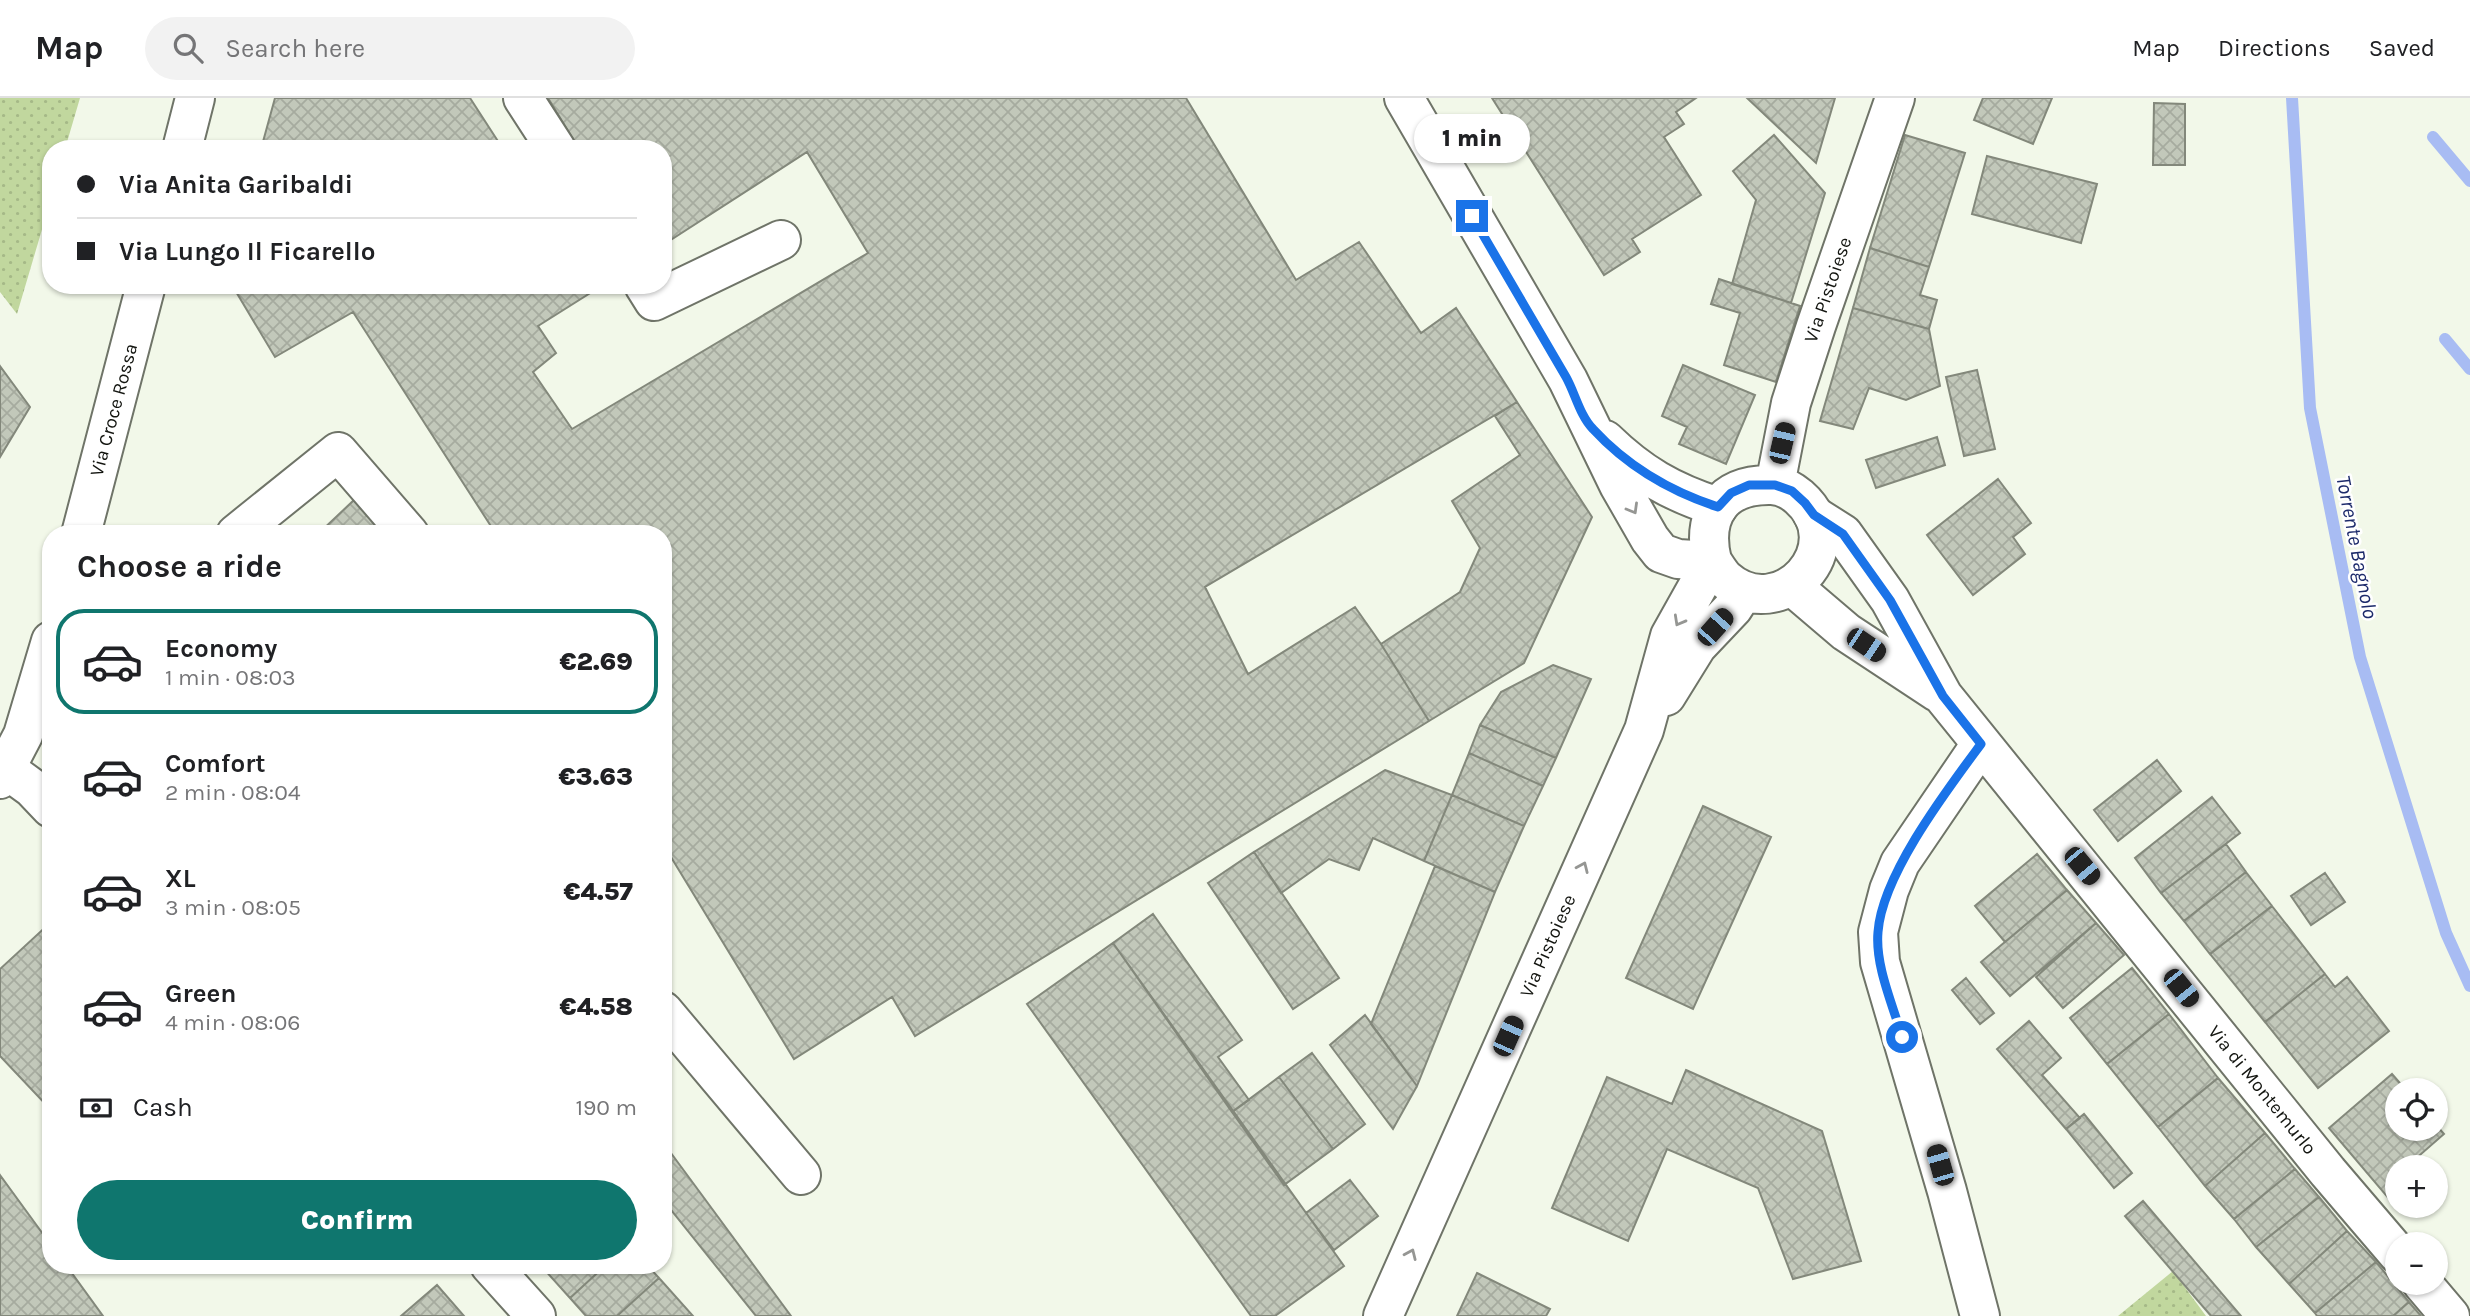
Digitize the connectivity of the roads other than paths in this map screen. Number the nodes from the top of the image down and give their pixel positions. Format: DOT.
graph roads {
  1 [pos="195,98"];
  2 [pos="523,98"];
  3 [pos="1404,98"];
  4 [pos="1895,98"];
  5 [pos="184,140"];
  6 [pos="550,140"];
  7 [pos="780,240"];
  8 [pos="672,292"];
  9 [pos="144,294"];
  10 [pos="650,294"];
  11 [pos="668,294"];
  12 [pos="1590,427"];
  13 [pos="1775,485"];
  14 [pos="1718,507"];
  15 [pos="1814,515"];
  16 [pos="83,525"];
  17 [pos="247,525"];
  18 [pos="401,525"];
  19 [pos="1712,561"];
  20 [pos="1792,586"];
  21 [pos="1744,591"];
  22 [pos="42,672"];
  23 [pos="1943,696"];
  24 [pos="1644,730"];
  25 [pos="1981,744"];
  26 [pos="3,774"];
  27 [pos="42,799"];
  28 [pos="672,1022"];
  29 [pos="801,1175"];
  30 [pos="2385,1239"];
  31 [pos="497,1274"];
  32 [pos="2432,1295"];
  33 [pos="536,1316"];
  34 [pos="1383,1316"];
  35 [pos="1980,1316"];
  36 [pos="2450,1316"];
  1 -- 5 [label="street"];
  2 -- 6 [label="street"];
  3 -- 12 [label="street"];
  4 -- 13 [label="street, Via Pistoiese"];
  7 -- 8 [label="street"];
  9 -- 16 [label="street, Via Croce Rossa"];
  10 -- 11 [label="street"];
  12 -- 14 [label="street"];
  12 -- 19 [label="street, one-way"];
  13 -- 14 [label="street"];
  13 -- 15 [label="street"];
  14 -- 19 [label="street"];
  15 -- 20 [label="street"];
  15 -- 23 [label="street, Via di Montemurlo"];
  17 -- 18 [label="street"];
  19 -- 21 [label="street"];
  19 -- 24 [label="street, Via Pistoiese, one-way"];
  20 -- 21 [label="street"];
  20 -- 23 [label="street, Via di Montemurlo"];
  21 -- 24 [label="street, Via Pistoiese"];
  22 -- 26 [label="street"];
  23 -- 25 [label="street, Via di Montemurlo"];
  34 -- 24 [label="street, Via Pistoiese, one-way"];
  25 -- 30 [label="street, Via di Montemurlo"];
  25 -- 35 [label="street"];
  26 -- 27 [label="street"];
  28 -- 29 [label="street"];
  31 -- 33 [label="street"];
  32 -- 36 [label="street"];
}
